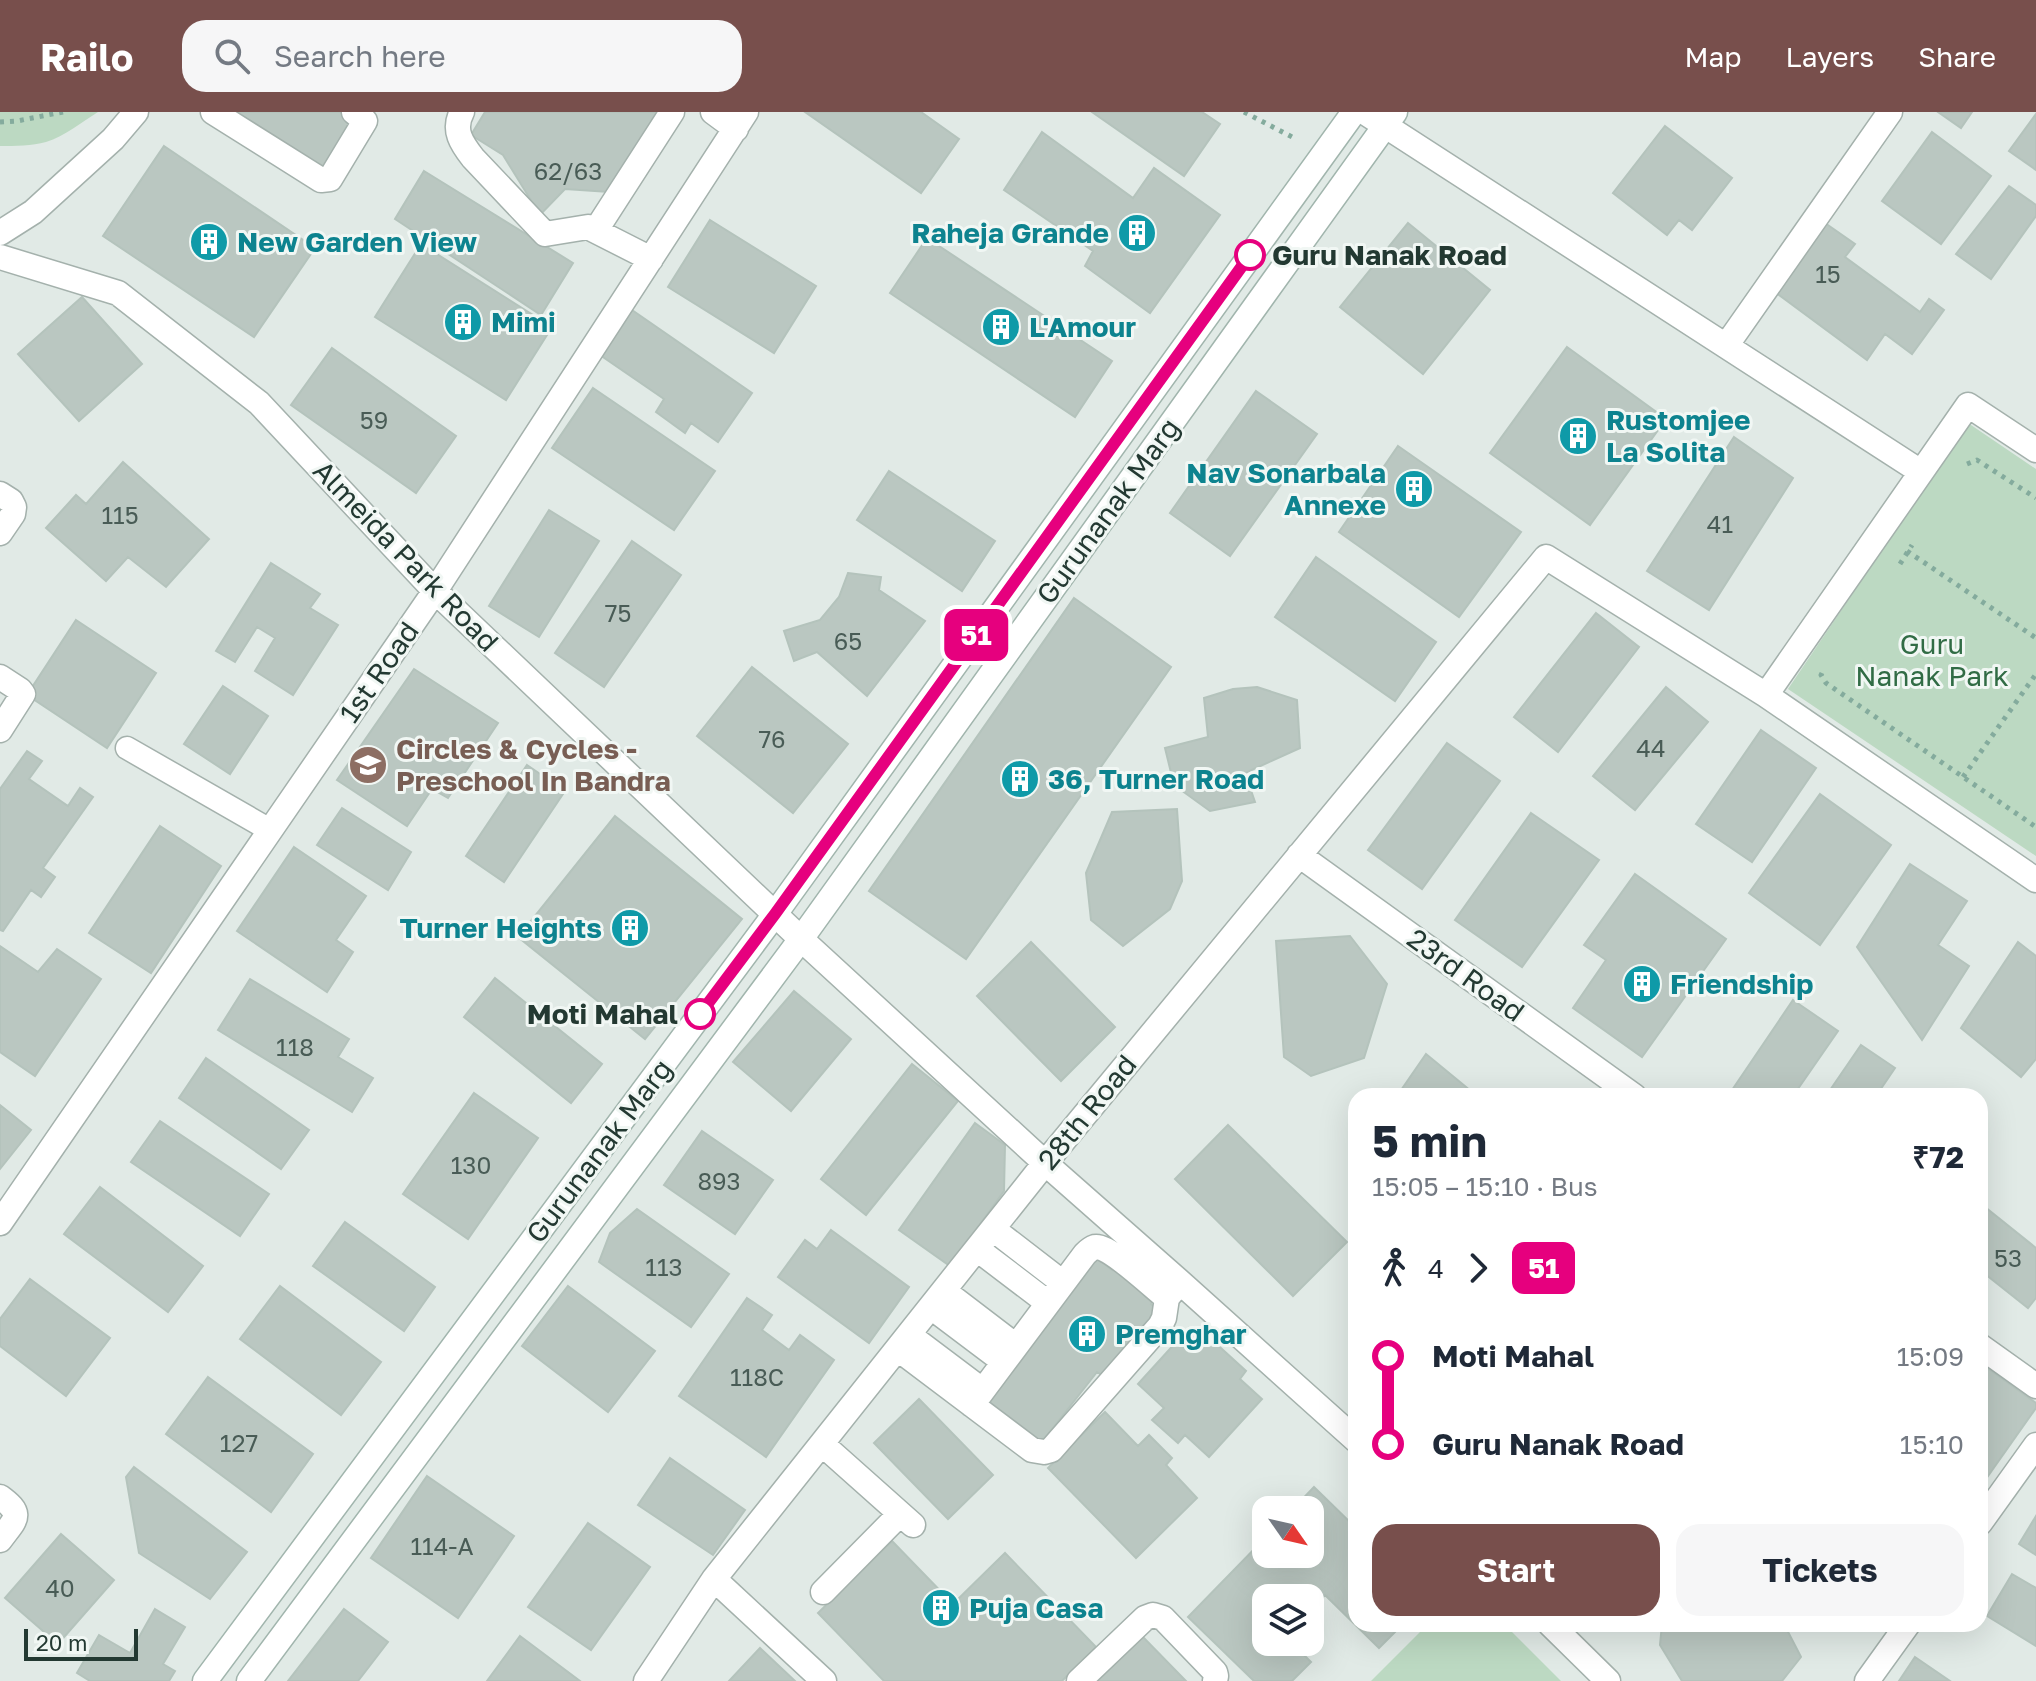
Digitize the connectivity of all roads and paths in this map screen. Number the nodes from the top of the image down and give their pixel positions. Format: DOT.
graph roads {
  1 [pos="63,112"];
  2 [pos="136,112"];
  3 [pos="213,112"];
  4 [pos="354,112"];
  5 [pos="462,112"];
  6 [pos="672,112"];
  7 [pos="713,112"];
  8 [pos="1244,112"];
  9 [pos="1354,112"];
  10 [pos="1364,112"];
  11 [pos="1890,112"];
  12 [pos="1390,119"];
  13 [pos="741,120"];
  14 [pos="0,122"];
  15 [pos="1323,154"];
  16 [pos="596,230"];
  17 [pos="0,233"];
  18 [pos="0,257"];
  19 [pos="651,259"];
  20 [pos="1726,346"];
  21 [pos="2036,450"];
  22 [pos="1967,464"];
  23 [pos="1921,472"];
  24 [pos="0,494"];
  25 [pos="2036,498"];
  26 [pos="0,533"];
  27 [pos="1917,539"];
  28 [pos="1908,552"];
  29 [pos="1899,564"];
  30 [pos="435,591"];
  31 [pos="2036,638"];
  32 [pos="1829,662"];
  33 [pos="2036,674"];
  34 [pos="0,677"];
  35 [pos="1766,695"];
  36 [pos="0,730"];
  37 [pos="127,748"];
  38 [pos="1963,777"];
  39 [pos="2036,827"];
  40 [pos="270,830"];
  41 [pos="1299,855"];
  42 [pos="2036,880"];
  43 [pos="775,914"];
  44 [pos="801,939"];
  45 [pos="1623,1088"];
  46 [pos="1045,1163"];
  47 [pos="0,1223"];
  48 [pos="993,1229"];
  49 [pos="977,1249"];
  50 [pos="1174,1290"];
  51 [pos="1055,1293"];
  52 [pos="937,1299"];
  53 [pos="903,1342"];
  54 [pos="1988,1352"];
  55 [pos="1010,1354"];
  56 [pos="2036,1386"];
  57 [pos="977,1398"];
  58 [pos="1348,1433"];
  59 [pos="822,1444"];
  60 [pos="2036,1445"];
  61 [pos="0,1497"];
  62 [pos="1988,1512"];
  63 [pos="0,1540"];
  64 [pos="714,1579"];
  65 [pos="823,1592"];
  66 [pos="1558,1632"];
  67 [pos="1902,1632"];
  68 [pos="208,1680"];
  69 [pos="249,1681"];
  70 [pos="646,1681"];
  71 [pos="824,1681"];
  72 [pos="1079,1681"];
  73 [pos="1215,1681"];
  74 [pos="1608,1681"];
  75 [pos="1867,1681"];
  1 -- 14 [label="path"];
  2 -- 17 [label="street"];
  3 -- 4 [label="street"];
  5 -- 16 [label="street"];
  6 -- 16 [label="street"];
  7 -- 13 [label="street"];
  8 -- 15 [label="path"];
  9 -- 15 [label="street, Gurunanak Marg"];
  10 -- 12 [label="street"];
  11 -- 20 [label="street"];
  12 -- 20 [label="street"];
  12 -- 44 [label="street, Gurunanak Marg"];
  13 -- 19 [label="street, 1st Road"];
  15 -- 43 [label="street, Gurunanak Marg"];
  16 -- 19 [label="street"];
  18 -- 30 [label="street, Almeida Park Road"];
  19 -- 30 [label="street, 1st Road"];
  20 -- 23 [label="street"];
  21 -- 23 [label="street"];
  22 -- 25 [label="path"];
  23 -- 35 [label="street"];
  24 -- 26 [label="street"];
  27 -- 28 [label="path"];
  28 -- 29 [label="path"];
  28 -- 31 [label="path"];
  30 -- 40 [label="street, 1st Road"];
  30 -- 43 [label="street, Almeida Park Road"];
  32 -- 38 [label="path"];
  33 -- 38 [label="path"];
  34 -- 36 [label="street"];
  35 -- 41 [label="street, 28th Road"];
  35 -- 42 [label="street"];
  37 -- 40 [label="lane"];
  38 -- 39 [label="path"];
  40 -- 47 [label="street, 1st Road"];
  41 -- 45 [label="street, 23rd Road"];
  41 -- 46 [label="street, 28th Road"];
  43 -- 44 [label="street, Almeida Park Road"];
  43 -- 68 [label="street, Gurunanak Marg"];
  44 -- 46 [label="street, Almeida Park Road"];
  44 -- 69 [label="street, Gurunanak Marg"];
  46 -- 48 [label="street, 28th Road"];
  46 -- 50 [label="street, Almeida Park Road"];
  48 -- 49 [label="street, 28th Road"];
  48 -- 51 [label="street"];
  49 -- 51 [label="street"];
  49 -- 52 [label="street, 28th Road"];
  50 -- 51 [label="street"];
  50 -- 57 [label="street"];
  50 -- 58 [label="street"];
  51 -- 55 [label="street"];
  52 -- 53 [label="street, 28th Road"];
  52 -- 55 [label="street"];
  53 -- 57 [label="street"];
  53 -- 59 [label="street, 28th Road"];
  54 -- 56 [label="street"];
  55 -- 57 [label="street"];
  59 -- 64 [label="street, 28th Road"];
  59 -- 65 [label="street"];
  60 -- 62 [label="street"];
  61 -- 63 [label="street"];
  64 -- 70 [label="street, 28th Road"];
  64 -- 71 [label="street"];
  66 -- 74 [label="street"];
  67 -- 75 [label="street"];
  72 -- 73 [label="street"];
}
